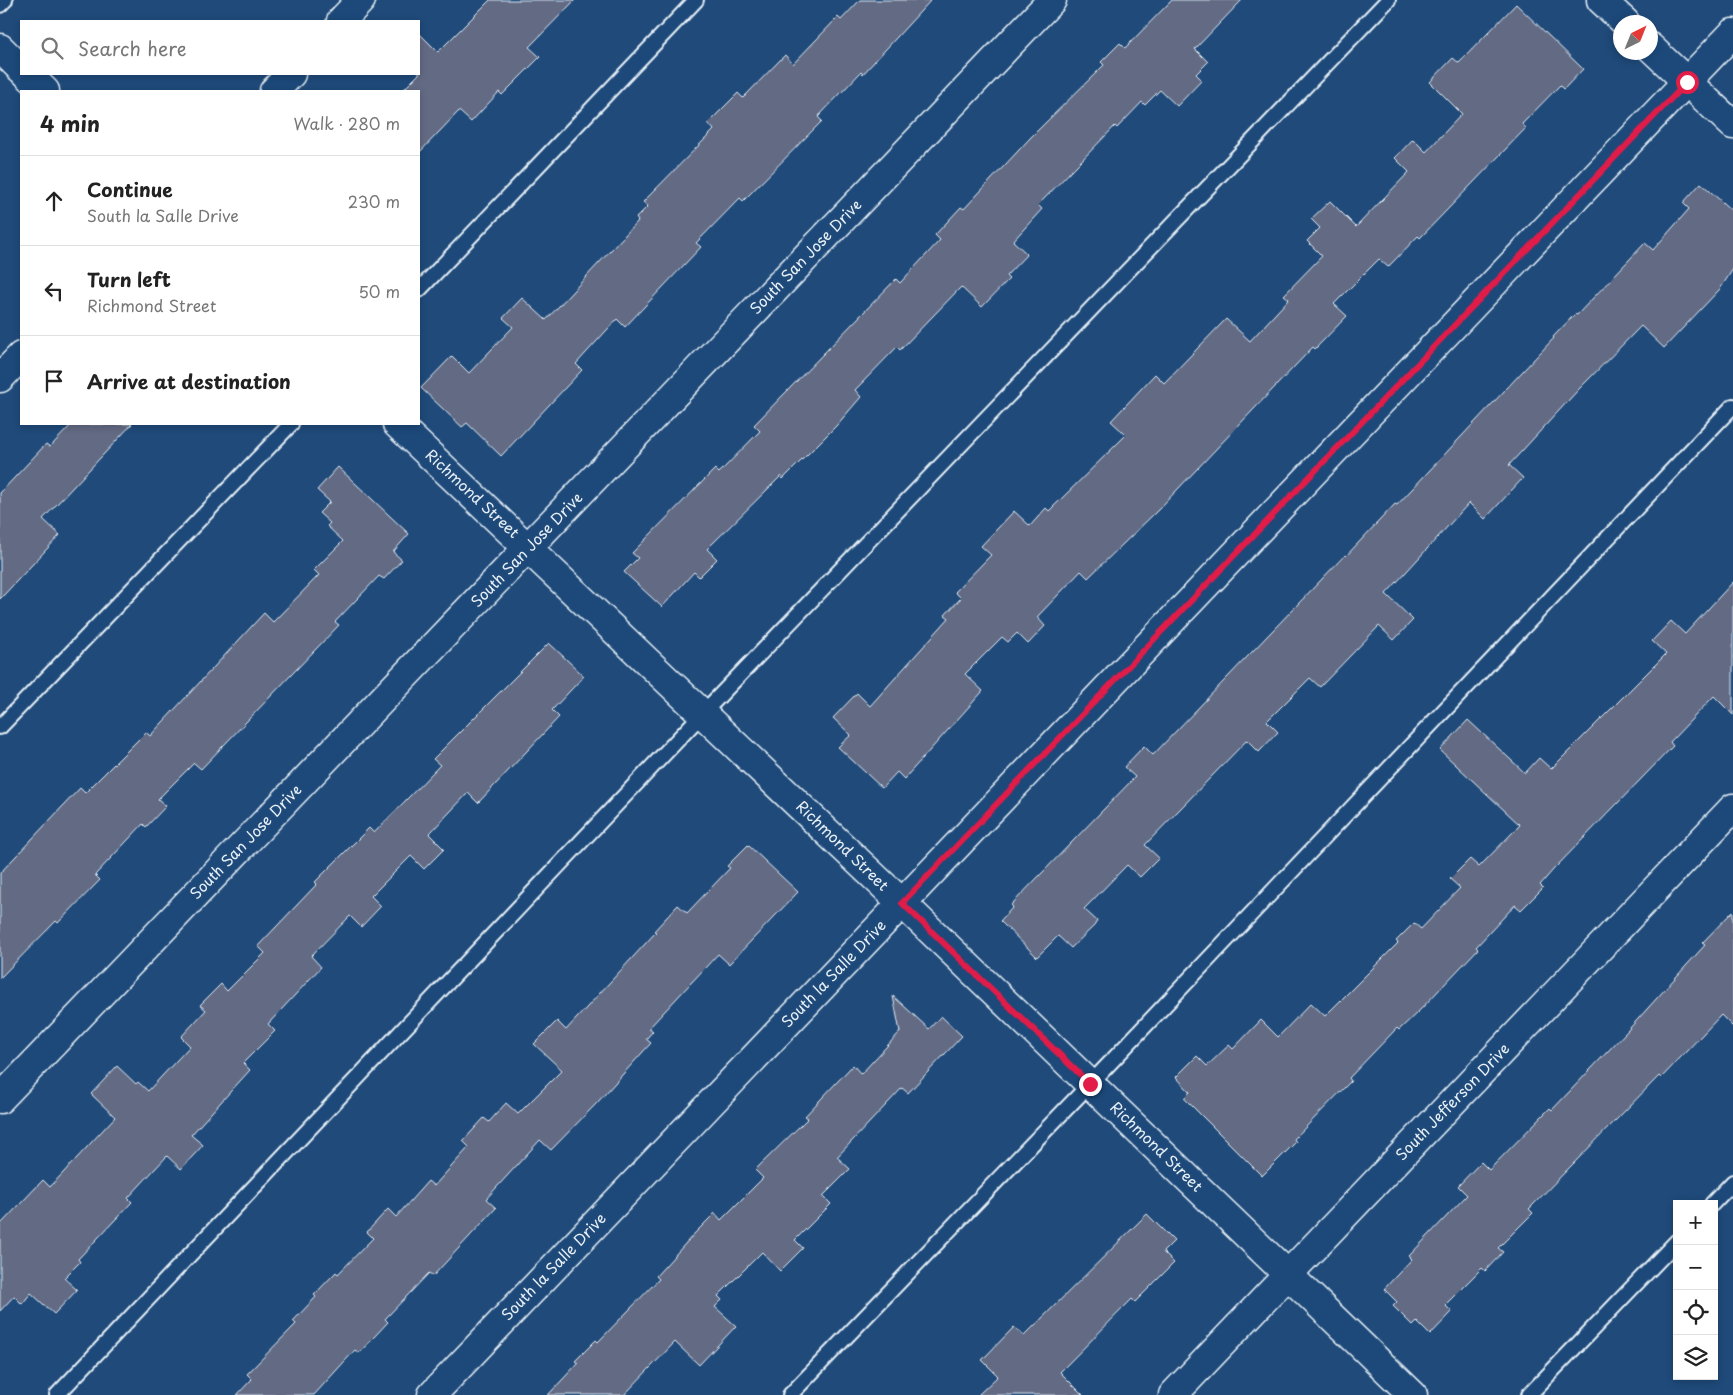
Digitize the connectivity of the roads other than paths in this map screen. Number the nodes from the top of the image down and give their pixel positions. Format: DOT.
graph roads {
  1 [pos="5,0"];
  2 [pos="361,0"];
  3 [pos="696,0"];
  4 [pos="1052,0"];
  5 [pos="1388,0"];
  6 [pos="1602,0"];
  7 [pos="0,5"];
  8 [pos="1618,15"];
  9 [pos="342,20"];
  10 [pos="1733,33"];
  11 [pos="0,48"];
  12 [pos="1658,55"];
  13 [pos="20,68"];
  14 [pos="28,75"];
  15 [pos="290,75"];
  16 [pos="1687,82"];
  17 [pos="44,90"];
  18 [pos="275,90"];
  19 [pos="1733,125"];
  20 [pos="420,289"];
  21 [pos="20,357"];
  22 [pos="0,378"];
  23 [pos="1733,406"];
  24 [pos="290,425"];
  25 [pos="398,425"];
  26 [pos="529,548"];
  27 [pos="703,713"];
  28 [pos="0,727"];
  29 [pos="1733,808"];
  30 [pos="902,903"];
  31 [pos="1090,1084"];
  32 [pos="0,1099"];
  33 [pos="1733,1182"];
  34 [pos="1716,1200"];
  35 [pos="1673,1244"];
  36 [pos="1289,1274"];
  37 [pos="57,1395"];
  38 [pos="432,1395"];
  39 [pos="790,1395"];
  40 [pos="1173,1395"];
  41 [pos="1413,1395"];
  42 [pos="1529,1395"];
  1 -- 7 [label="lane"];
  2 -- 9 [label="street"];
  3 -- 20 [label="lane"];
  4 -- 26 [label="street, South San Jose Drive"];
  5 -- 27 [label="lane"];
  6 -- 8 [label="street"];
  10 -- 16 [label="street, South la Salle Drive"];
  11 -- 13 [label="street"];
  12 -- 16 [label="street"];
  14 -- 17 [label="street"];
  15 -- 18 [label="street"];
  16 -- 19 [label="street"];
  16 -- 30 [label="street, South la Salle Drive"];
  21 -- 22 [label="street"];
  23 -- 31 [label="lane"];
  24 -- 28 [label="lane"];
  25 -- 26 [label="street, Richmond Street"];
  26 -- 27 [label="street, Richmond Street"];
  26 -- 32 [label="street, South San Jose Drive"];
  27 -- 30 [label="street, Richmond Street"];
  27 -- 37 [label="lane"];
  29 -- 36 [label="street, South Jefferson Drive"];
  30 -- 31 [label="street, Richmond Street"];
  30 -- 38 [label="street, South la Salle Drive"];
  31 -- 36 [label="street, Richmond Street"];
  31 -- 39 [label="lane"];
  33 -- 34 [label="lane"];
  35 -- 42 [label="lane"];
  36 -- 40 [label="street, South Jefferson Drive"];
  36 -- 41 [label="street, Richmond Street"];
}
